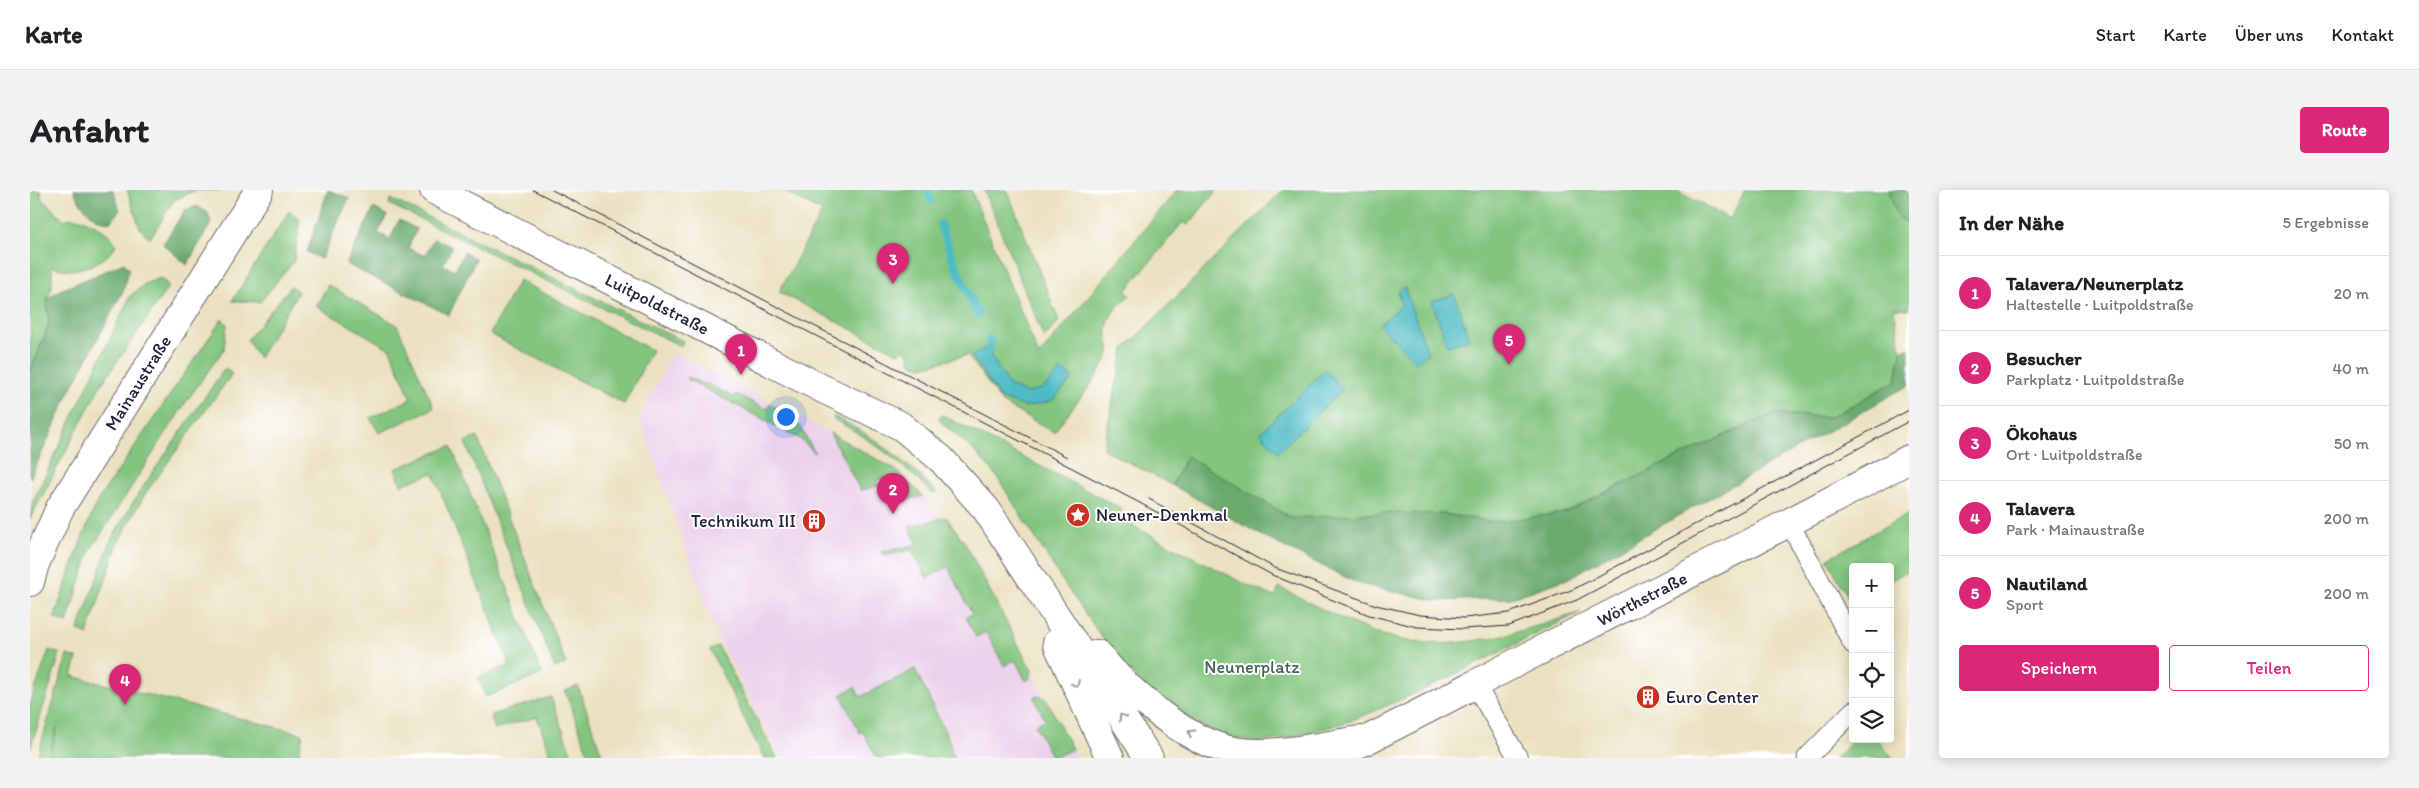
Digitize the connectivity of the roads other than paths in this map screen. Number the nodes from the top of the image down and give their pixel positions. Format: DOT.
graph roads {
  1 [pos="259,190"];
  2 [pos="434,190"];
  3 [pos="1909,459"];
  4 [pos="1790,524"];
  5 [pos="1019,560"];
  6 [pos="30,582"];
  7 [pos="1849,636"];
  8 [pos="1475,684"];
  9 [pos="1849,715"];
  10 [pos="1375,737"];
  11 [pos="1110,758"];
  12 [pos="1149,758"];
  13 [pos="1329,758"];
  14 [pos="1345,758"];
  15 [pos="1518,758"];
  16 [pos="1807,758"];
  1 -- 6 [label="main road, Mainaustraße"];
  2 -- 5 [label="main road, Luitpoldstraße"];
  3 -- 4 [label="main road, Wörthstraße"];
  4 -- 7 [label="street"];
  4 -- 8 [label="main road, Wörthstraße"];
  10 -- 5 [label="main road, one-way"];
  5 -- 11 [label="main road, one-way"];
  12 -- 5 [label="main road, one-way"];
  8 -- 10 [label="main road, Wörthstraße"];
  8 -- 15 [label="street"];
  9 -- 16 [label="street"];
  10 -- 13 [label="main road, Wörthstraße"];
  10 -- 14 [label="main road, Wörthstraße"];
}
